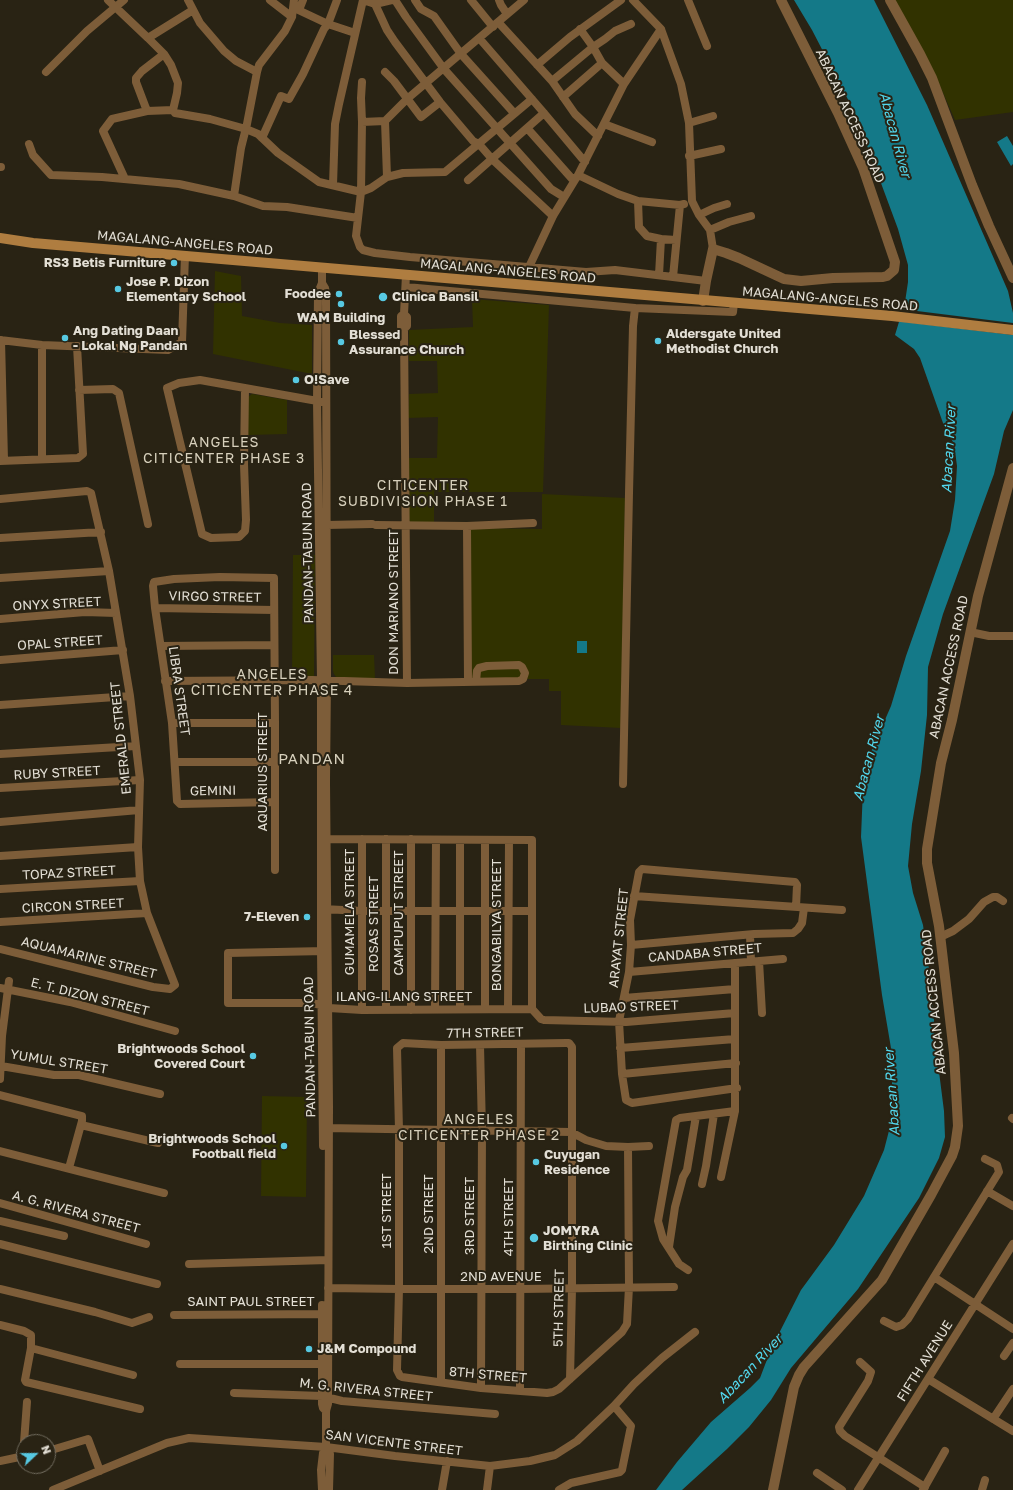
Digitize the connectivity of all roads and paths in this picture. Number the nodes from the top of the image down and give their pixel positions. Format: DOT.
graph roads {
  1 [pos="108,0"];
  2 [pos="124,0"];
  3 [pos="188,0"];
  4 [pos="270,0"];
  5 [pos="303,0"];
  6 [pos="337,0"];
  7 [pos="363,0"];
  8 [pos="394,0"];
  9 [pos="415,0"];
  10 [pos="471,0"];
  11 [pos="499,0"];
  12 [pos="524,0"];
  13 [pos="621,0"];
  14 [pos="633,0"];
  15 [pos="688,0"];
  16 [pos="781,0"];
  17 [pos="890,0"];
  18 [pos="375,4"];
  19 [pos="296,6"];
  20 [pos="115,7"];
  21 [pos="193,10"];
  22 [pos="507,14"];
  23 [pos="292,16"];
  24 [pos="328,24"];
  25 [pos="495,24"];
  26 [pos="631,24"];
  27 [pos="580,29"];
  28 [pos="661,29"];
  29 [pos="355,33"];
  30 [pos="148,38"];
  31 [pos="479,38"];
  32 [pos="707,46"];
  33 [pos="592,47"];
  34 [pos="164,54"];
  35 [pos="461,54"];
  36 [pos="602,63"];
  37 [pos="538,65"];
  38 [pos="444,69"];
  39 [pos="46,72"];
  40 [pos="257,72"];
  41 [pos="385,72"];
  42 [pos="552,81"];
  43 [pos="362,82"];
  44 [pos="426,84"];
  45 [pos="624,84"];
  46 [pos="563,97"];
  47 [pos="532,99"];
  48 [pos="407,100"];
  49 [pos="440,102"];
  50 [pos="147,110"];
  51 [pos="172,110"];
  52 [pos="514,113"];
  53 [pos="544,113"];
  54 [pos="713,116"];
  55 [pos="385,121"];
  56 [pos="362,122"];
  57 [pos="688,123"];
  58 [pos="604,124"];
  59 [pos="527,128"];
  60 [pos="246,129"];
  61 [pos="496,129"];
  62 [pos="598,136"];
  63 [pos="262,138"];
  64 [pos="652,142"];
  65 [pos="30,144"];
  66 [pos="479,144"];
  67 [pos="509,144"];
  68 [pos="721,149"];
  69 [pos="689,156"];
  70 [pos="492,159"];
  71 [pos="584,162"];
  72 [pos="387,177"];
  73 [pos="576,178"];
  74 [pos="125,179"];
  75 [pos="468,180"];
  76 [pos="333,185"];
  77 [pos="361,192"];
  78 [pos="234,196"];
  79 [pos="564,197"];
  80 [pos="638,201"];
  81 [pos="692,201"];
  82 [pos="727,204"];
  83 [pos="680,205"];
  84 [pos="699,215"];
  85 [pos="553,216"];
  86 [pos="751,216"];
  87 [pos="358,218"];
  88 [pos="710,230"];
  89 [pos="661,239"];
  90 [pos="1,240"];
  91 [pos="676,240"];
  92 [pos="713,249"];
  93 [pos="185,255"];
  94 [pos="529,267"];
  95 [pos="322,268"];
  96 [pos="406,275"];
  97 [pos="659,275"];
  98 [pos="435,277"];
  99 [pos="673,277"];
  100 [pos="1013,278"];
  101 [pos="472,280"];
  102 [pos="706,281"];
  103 [pos="530,286"];
  104 [pos="406,287"];
  105 [pos="434,290"];
  106 [pos="472,293"];
  107 [pos="531,298"];
  108 [pos="703,301"];
  109 [pos="734,303"];
  110 [pos="635,308"];
  111 [pos="1013,330"];
  112 [pos="0,340"];
  113 [pos="42,345"];
  114 [pos="77,346"];
  115 [pos="245,389"];
  116 [pos="79,390"];
  117 [pos="322,402"];
  118 [pos="42,459"];
  119 [pos="2,460"];
  120 [pos="1013,468"];
  121 [pos="0,499"];
  122 [pos="533,523"];
  123 [pos="148,524"];
  124 [pos="327,524"];
  125 [pos="406,525"];
  126 [pos="467,526"];
  127 [pos="100,532"];
  128 [pos="0,538"];
  129 [pos="109,571"];
  130 [pos="0,578"];
  131 [pos="274,578"];
  132 [pos="155,608"];
  133 [pos="274,610"];
  134 [pos="116,613"];
  135 [pos="0,619"];
  136 [pos="970,632"];
  137 [pos="1013,636"];
  138 [pos="274,645"];
  139 [pos="161,646"];
  140 [pos="123,650"];
  141 [pos="0,660"];
  142 [pos="275,680"];
  143 [pos="324,680"];
  144 [pos="165,681"];
  145 [pos="472,682"];
  146 [pos="407,683"];
  147 [pos="130,696"];
  148 [pos="0,705"];
  149 [pos="275,722"];
  150 [pos="172,723"];
  151 [pos="136,746"];
  152 [pos="0,754"];
  153 [pos="175,762"];
  154 [pos="275,762"];
  155 [pos="140,780"];
  156 [pos="623,784"];
  157 [pos="0,788"];
  158 [pos="177,801"];
  159 [pos="275,802"];
  160 [pos="139,810"];
  161 [pos="0,822"];
  162 [pos="324,839"];
  163 [pos="362,839"];
  164 [pos="386,839"];
  165 [pos="411,840"];
  166 [pos="436,840"];
  167 [pos="460,840"];
  168 [pos="485,840"];
  169 [pos="509,840"];
  170 [pos="138,847"];
  171 [pos="0,856"];
  172 [pos="275,870"];
  173 [pos="140,881"];
  174 [pos="0,889"];
  175 [pos="634,896"];
  176 [pos="1003,900"];
  177 [pos="800,908"];
  178 [pos="324,909"];
  179 [pos="842,910"];
  180 [pos="362,911"];
  181 [pos="386,911"];
  182 [pos="411,911"];
  183 [pos="435,911"];
  184 [pos="460,911"];
  185 [pos="485,911"];
  186 [pos="509,911"];
  187 [pos="532,911"];
  188 [pos="147,913"];
  189 [pos="0,922"];
  190 [pos="750,934"];
  191 [pos="940,938"];
  192 [pos="631,945"];
  193 [pos="0,949"];
  194 [pos="324,950"];
  195 [pos="783,959"];
  196 [pos="755,961"];
  197 [pos="735,963"];
  198 [pos="629,972"];
  199 [pos="6,986"];
  200 [pos="173,988"];
  201 [pos="735,989"];
  202 [pos="624,998"];
  203 [pos="325,1007"];
  204 [pos="435,1009"];
  205 [pos="460,1009"];
  206 [pos="485,1009"];
  207 [pos="508,1009"];
  208 [pos="532,1009"];
  209 [pos="362,1010"];
  210 [pos="386,1010"];
  211 [pos="411,1010"];
  212 [pos="735,1013"];
  213 [pos="762,1013"];
  214 [pos="619,1021"];
  215 [pos="175,1031"];
  216 [pos="1,1036"];
  217 [pos="735,1039"];
  218 [pos="521,1044"];
  219 [pos="441,1045"];
  220 [pos="480,1045"];
  221 [pos="571,1045"];
  222 [pos="398,1046"];
  223 [pos="620,1048"];
  224 [pos="736,1063"];
  225 [pos="1,1066"];
  226 [pos="622,1074"];
  227 [pos="0,1079"];
  228 [pos="736,1088"];
  229 [pos="160,1094"];
  230 [pos="0,1095"];
  231 [pos="736,1111"];
  232 [pos="714,1114"];
  233 [pos="696,1116"];
  234 [pos="81,1125"];
  235 [pos="326,1128"];
  236 [pos="399,1130"];
  237 [pos="441,1130"];
  238 [pos="482,1130"];
  239 [pos="521,1130"];
  240 [pos="571,1132"];
  241 [pos="158,1143"];
  242 [pos="649,1146"];
  243 [pos="628,1147"];
  244 [pos="0,1151"];
  245 [pos="985,1159"];
  246 [pos="69,1168"];
  247 [pos="721,1177"];
  248 [pos="702,1184"];
  249 [pos="987,1191"];
  250 [pos="164,1193"];
  251 [pos="0,1203"];
  252 [pos="1013,1206"];
  253 [pos="0,1221"];
  254 [pos="64,1236"];
  255 [pos="0,1244"];
  256 [pos="146,1244"];
  257 [pos="1013,1244"];
  258 [pos="669,1247"];
  259 [pos="325,1260"];
  260 [pos="189,1264"];
  261 [pos="688,1270"];
  262 [pos="934,1277"];
  263 [pos="157,1284"];
  264 [pos="629,1287"];
  265 [pos="674,1287"];
  266 [pos="328,1288"];
  267 [pos="0,1289"];
  268 [pos="399,1289"];
  269 [pos="441,1289"];
  270 [pos="482,1289"];
  271 [pos="521,1289"];
  272 [pos="572,1289"];
  273 [pos="974,1305"];
  274 [pos="325,1314"];
  275 [pos="174,1315"];
  276 [pos="149,1317"];
  277 [pos="884,1321"];
  278 [pos="0,1325"];
  279 [pos="1013,1329"];
  280 [pos="695,1332"];
  281 [pos="1013,1343"];
  282 [pos="31,1348"];
  283 [pos="1004,1356"];
  284 [pos="860,1362"];
  285 [pos="180,1364"];
  286 [pos="325,1364"];
  287 [pos="134,1375"];
  288 [pos="400,1376"];
  289 [pos="570,1379"];
  290 [pos="928,1379"];
  291 [pos="441,1382"];
  292 [pos="481,1388"];
  293 [pos="1013,1389"];
  294 [pos="520,1390"];
  295 [pos="234,1393"];
  296 [pos="325,1396"];
  297 [pos="27,1402"];
  298 [pos="614,1406"];
  299 [pos="140,1409"];
  300 [pos="495,1414"];
  301 [pos="993,1419"];
  302 [pos="1013,1431"];
  303 [pos="25,1434"];
  304 [pos="326,1447"];
  305 [pos="56,1449"];
  306 [pos="945,1451"];
  307 [pos="16,1458"];
  308 [pos="879,1458"];
  309 [pos="0,1461"];
  310 [pos="447,1462"];
  311 [pos="490,1466"];
  312 [pos="100,1471"];
  313 [pos="817,1474"];
  314 [pos="985,1480"];
  315 [pos="325,1486"];
  316 [pos="924,1488"];
  317 [pos="53,1490"];
  318 [pos="442,1490"];
  319 [pos="487,1490"];
  320 [pos="559,1490"];
  321 [pos="773,1490"];
  322 [pos="842,1490"];
  323 [pos="858,1490"];
  324 [pos="982,1490"];
  1 -- 20 [label="street"];
  2 -- 20 [label="street"];
  3 -- 21 [label="street"];
  4 -- 23 [label="street"];
  5 -- 19 [label="street"];
  6 -- 24 [label="street"];
  7 -- 18 [label="street"];
  7 -- 29 [label="street"];
  8 -- 18 [label="street"];
  8 -- 38 [label="street"];
  9 -- 35 [label="street"];
  10 -- 25 [label="street"];
  11 -- 22 [label="street"];
  12 -- 22 [label="street"];
  13 -- 27 [label="street"];
  14 -- 28 [label="street"];
  15 -- 32 [label="street"];
  16 -- 92 [label="street, ABACAN ACCESS ROAD"];
  17 -- 100 [label="street"];
  18 -- 44 [label="street"];
  19 -- 23 [label="street"];
  19 -- 24 [label="street"];
  20 -- 30 [label="street"];
  20 -- 39 [label="street"];
  21 -- 30 [label="street"];
  21 -- 40 [label="street"];
  22 -- 25 [label="street"];
  23 -- 40 [label="street"];
  24 -- 29 [label="street"];
  24 -- 63 [label="street"];
  25 -- 31 [label="street"];
  25 -- 37 [label="street"];
  26 -- 33 [label="street"];
  27 -- 33 [label="street"];
  27 -- 37 [label="street"];
  28 -- 45 [label="street"];
  28 -- 57 [label="street"];
  29 -- 76 [label="street"];
  30 -- 34 [label="street"];
  31 -- 35 [label="street"];
  31 -- 47 [label="street"];
  33 -- 36 [label="street"];
  33 -- 42 [label="street"];
  34 -- 50 [label="street"];
  34 -- 51 [label="street"];
  35 -- 38 [label="street"];
  35 -- 52 [label="street"];
  36 -- 45 [label="street"];
  36 -- 46 [label="street"];
  37 -- 42 [label="street"];
  38 -- 44 [label="street"];
  38 -- 61 [label="street"];
  40 -- 60 [label="street"];
  41 -- 48 [label="street"];
  42 -- 46 [label="street"];
  43 -- 56 [label="street"];
  44 -- 48 [label="street"];
  44 -- 49 [label="street"];
  45 -- 58 [label="street"];
  46 -- 62 [label="street"];
  47 -- 52 [label="street"];
  47 -- 53 [label="street"];
  48 -- 49 [label="street"];
  48 -- 55 [label="street"];
  49 -- 66 [label="street"];
  50 -- 51 [label="street"];
  50 -- 74 [label="street"];
  51 -- 60 [label="street"];
  52 -- 61 [label="street"];
  53 -- 59 [label="street"];
  53 -- 71 [label="street"];
  54 -- 57 [label="street"];
  55 -- 56 [label="street"];
  55 -- 72 [label="street"];
  56 -- 77 [label="street"];
  57 -- 69 [label="street"];
  58 -- 62 [label="street"];
  58 -- 64 [label="street"];
  59 -- 67 [label="street"];
  59 -- 73 [label="street"];
  60 -- 63 [label="street"];
  60 -- 78 [label="street"];
  61 -- 66 [label="street"];
  61 -- 67 [label="street"];
  62 -- 71 [label="street"];
  63 -- 76 [label="street"];
  65 -- 74 [label="street"];
  66 -- 70 [label="street"];
  66 -- 72 [label="street"];
  67 -- 70 [label="street"];
  67 -- 79 [label="street"];
  68 -- 69 [label="street"];
  69 -- 81 [label="street"];
  70 -- 75 [label="street"];
  70 -- 85 [label="street"];
  71 -- 73 [label="street"];
  72 -- 77 [label="street"];
  73 -- 79 [label="street"];
  73 -- 80 [label="street"];
  74 -- 78 [label="street"];
  76 -- 77 [label="street"];
  77 -- 87 [label="street"];
  78 -- 87 [label="street"];
  79 -- 85 [label="street"];
  80 -- 83 [label="street"];
  80 -- 89 [label="street"];
  81 -- 83 [label="street"];
  81 -- 84 [label="street"];
  82 -- 84 [label="street"];
  83 -- 91 [label="street"];
  84 -- 88 [label="street"];
  85 -- 94 [label="street"];
  86 -- 88 [label="street"];
  87 -- 94 [label="street"];
  88 -- 92 [label="street"];
  89 -- 91 [label="street"];
  89 -- 97 [label="street"];
  90 -- 93 [label="main road, MAGALANG-ANGELES ROAD"];
  91 -- 99 [label="street"];
  92 -- 102 [label="street"];
  93 -- 95 [label="main road, MAGALANG-ANGELES ROAD"];
  93 -- 114 [label="street"];
  94 -- 97 [label="street"];
  95 -- 96 [label="main road, MAGALANG-ANGELES ROAD"];
  95 -- 117 [label="street, PANDAN-TABUN ROAD"];
  96 -- 98 [label="main road, MAGALANG-ANGELES ROAD"];
  96 -- 104 [label="street, DON MARIANO STREET"];
  97 -- 99 [label="street"];
  98 -- 101 [label="main road, MAGALANG-ANGELES ROAD"];
  98 -- 105 [label="street"];
  99 -- 102 [label="street"];
  101 -- 103 [label="main road, MAGALANG-ANGELES ROAD"];
  101 -- 106 [label="street"];
  102 -- 108 [label="street"];
  103 -- 107 [label="street"];
  103 -- 108 [label="main road, MAGALANG-ANGELES ROAD"];
  104 -- 105 [label="street"];
  104 -- 125 [label="street, DON MARIANO STREET"];
  105 -- 106 [label="street"];
  106 -- 107 [label="street"];
  107 -- 110 [label="street"];
  108 -- 109 [label="main road, MAGALANG-ANGELES ROAD"];
  109 -- 110 [label="street"];
  109 -- 111 [label="main road, MAGALANG-ANGELES ROAD"];
  110 -- 156 [label="street"];
  112 -- 113 [label="street"];
  112 -- 119 [label="street"];
  113 -- 114 [label="street"];
  113 -- 118 [label="street"];
  114 -- 116 [label="street"];
  115 -- 115 [label="street"];
  115 -- 117 [label="street"];
  116 -- 118 [label="street"];
  116 -- 123 [label="street"];
  117 -- 124 [label="street, PANDAN-TABUN ROAD"];
  117 -- 143 [label="street, PANDAN-TABUN ROAD"];
  118 -- 119 [label="street"];
  120 -- 136 [label="street, ABACAN ACCESS ROAD"];
  121 -- 127 [label="street, EMERALD STREET"];
  122 -- 126 [label="street"];
  124 -- 125 [label="street"];
  124 -- 143 [label="street, PANDAN-TABUN ROAD"];
  125 -- 126 [label="street"];
  125 -- 146 [label="street, DON MARIANO STREET"];
  126 -- 145 [label="street"];
  127 -- 128 [label="street"];
  127 -- 129 [label="street, EMERALD STREET"];
  129 -- 130 [label="street"];
  129 -- 134 [label="street, EMERALD STREET"];
  131 -- 132 [label="street, LIBRA STREET"];
  131 -- 133 [label="street, AQUARIUS STREET"];
  132 -- 133 [label="street, VIRGO STREET"];
  132 -- 139 [label="street, LIBRA STREET"];
  133 -- 138 [label="street, AQUARIUS STREET"];
  134 -- 135 [label="street, ONYX STREET"];
  134 -- 140 [label="street, EMERALD STREET"];
  136 -- 137 [label="street"];
  136 -- 191 [label="street, ABACAN ACCESS ROAD"];
  138 -- 139 [label="street"];
  138 -- 142 [label="street, AQUARIUS STREET"];
  139 -- 144 [label="street, LIBRA STREET"];
  140 -- 141 [label="street, OPAL STREET"];
  140 -- 147 [label="street, EMERALD STREET"];
  142 -- 143 [label="street"];
  142 -- 144 [label="street"];
  142 -- 149 [label="street, AQUARIUS STREET"];
  143 -- 146 [label="street"];
  143 -- 162 [label="street, PANDAN-TABUN ROAD"];
  144 -- 150 [label="street, LIBRA STREET"];
  145 -- 145 [label="street"];
  145 -- 146 [label="street"];
  147 -- 148 [label="street"];
  147 -- 151 [label="street, EMERALD STREET"];
  149 -- 150 [label="street"];
  149 -- 154 [label="street, AQUARIUS STREET"];
  150 -- 153 [label="street, LIBRA STREET"];
  151 -- 152 [label="street"];
  151 -- 155 [label="street, EMERALD STREET"];
  153 -- 154 [label="street"];
  153 -- 158 [label="street, LIBRA STREET"];
  154 -- 159 [label="street, AQUARIUS STREET"];
  155 -- 157 [label="street, RUBY STREET"];
  155 -- 160 [label="street, EMERALD STREET"];
  158 -- 159 [label="street, GEMINI"];
  159 -- 172 [label="street, AQUARIUS STREET"];
  160 -- 161 [label="street"];
  160 -- 170 [label="street, EMERALD STREET"];
  162 -- 163 [label="street"];
  162 -- 178 [label="street, PANDAN-TABUN ROAD"];
  163 -- 164 [label="street"];
  163 -- 180 [label="street, GUMAMELA STREET"];
  164 -- 165 [label="street"];
  164 -- 181 [label="street, ROSAS STREET"];
  165 -- 166 [label="street"];
  165 -- 182 [label="street, CAMPUPUT STREET"];
  166 -- 167 [label="street"];
  166 -- 183 [label="street"];
  167 -- 168 [label="street"];
  167 -- 184 [label="street"];
  168 -- 169 [label="street"];
  168 -- 185 [label="street"];
  169 -- 186 [label="street, BONGABILYA STREET"];
  169 -- 187 [label="street"];
  170 -- 171 [label="street"];
  170 -- 173 [label="street, EMERALD STREET"];
  173 -- 174 [label="street, TOPAZ STREET"];
  173 -- 188 [label="street, EMERALD STREET"];
  175 -- 177 [label="street"];
  175 -- 177 [label="street, ARAYAT STREET"];
  175 -- 192 [label="street, ARAYAT STREET"];
  176 -- 191 [label="street"];
  177 -- 179 [label="street"];
  177 -- 190 [label="street"];
  178 -- 180 [label="street"];
  178 -- 194 [label="street, PANDAN-TABUN ROAD"];
  180 -- 181 [label="street"];
  180 -- 209 [label="street, GUMAMELA STREET"];
  181 -- 182 [label="street"];
  181 -- 210 [label="street, ROSAS STREET"];
  182 -- 183 [label="street"];
  182 -- 211 [label="street, CAMPUPUT STREET"];
  183 -- 184 [label="street"];
  183 -- 204 [label="street"];
  184 -- 185 [label="street"];
  184 -- 205 [label="street"];
  185 -- 186 [label="street"];
  185 -- 206 [label="street"];
  186 -- 187 [label="street"];
  186 -- 207 [label="street, BONGABILYA STREET"];
  187 -- 208 [label="street"];
  188 -- 189 [label="street, CIRCON STREET"];
  188 -- 200 [label="street, EMERALD STREET"];
  190 -- 192 [label="street"];
  190 -- 196 [label="street"];
  191 -- 321 [label="street, ABACAN ACCESS ROAD"];
  192 -- 198 [label="street, ARAYAT STREET"];
  193 -- 200 [label="street, AQUAMARINE STREET"];
  194 -- 203 [label="street, PANDAN-TABUN ROAD"];
  194 -- 203 [label="street, ILANG-ILANG STREET"];
  195 -- 196 [label="street, CANDABA STREET"];
  196 -- 197 [label="street, CANDABA STREET"];
  196 -- 213 [label="street"];
  197 -- 198 [label="street, CANDABA STREET"];
  197 -- 201 [label="street"];
  198 -- 202 [label="street, ARAYAT STREET"];
  199 -- 215 [label="street, E. T. DIZON STREET"];
  199 -- 216 [label="street"];
  201 -- 202 [label="street"];
  201 -- 212 [label="street"];
  202 -- 214 [label="street, ARAYAT STREET"];
  203 -- 209 [label="street, ILANG-ILANG STREET"];
  203 -- 235 [label="street, PANDAN-TABUN ROAD"];
  204 -- 205 [label="street, ILANG-ILANG STREET"];
  204 -- 211 [label="street, ILANG-ILANG STREET"];
  205 -- 206 [label="street, ILANG-ILANG STREET"];
  206 -- 207 [label="street, ILANG-ILANG STREET"];
  207 -- 208 [label="street, ILANG-ILANG STREET"];
  208 -- 214 [label="street, LUBAO STREET"];
  209 -- 210 [label="street, ILANG-ILANG STREET"];
  210 -- 211 [label="street, ILANG-ILANG STREET"];
  212 -- 214 [label="street, LUBAO STREET"];
  212 -- 217 [label="street"];
  214 -- 223 [label="street, ARAYAT STREET"];
  216 -- 225 [label="street"];
  217 -- 223 [label="street"];
  217 -- 224 [label="street"];
  218 -- 220 [label="street, 7TH STREET"];
  218 -- 221 [label="street, 7TH STREET"];
  218 -- 239 [label="street, 4TH STREET"];
  219 -- 220 [label="street, 7TH STREET"];
  219 -- 222 [label="street, 7TH STREET"];
  219 -- 237 [label="street, 2ND STREET"];
  220 -- 238 [label="street, 3RD STREET"];
  221 -- 240 [label="street, 5TH STREET"];
  222 -- 236 [label="street, 1ST STREET"];
  223 -- 226 [label="street, ARAYAT STREET"];
  224 -- 226 [label="street"];
  224 -- 228 [label="street"];
  225 -- 227 [label="street"];
  225 -- 229 [label="street, YUMUL STREET"];
  226 -- 228 [label="street, ARAYAT STREET"];
  228 -- 231 [label="street"];
  230 -- 234 [label="street"];
  231 -- 232 [label="street"];
  231 -- 247 [label="street"];
  232 -- 233 [label="street"];
  232 -- 248 [label="street"];
  233 -- 258 [label="street"];
  233 -- 258 [label="street"];
  234 -- 241 [label="street"];
  234 -- 246 [label="street"];
  235 -- 236 [label="street"];
  235 -- 259 [label="street, PANDAN-TABUN ROAD"];
  236 -- 237 [label="street"];
  236 -- 268 [label="street, 1ST STREET"];
  237 -- 238 [label="street"];
  237 -- 269 [label="street, 2ND STREET"];
  238 -- 239 [label="street"];
  238 -- 270 [label="street, 3RD STREET"];
  239 -- 240 [label="street"];
  239 -- 271 [label="street, 4TH STREET"];
  240 -- 243 [label="street"];
  240 -- 272 [label="street, 5TH STREET"];
  242 -- 243 [label="street"];
  243 -- 264 [label="street, 8TH STREET"];
  244 -- 246 [label="street"];
  245 -- 249 [label="street"];
  246 -- 250 [label="street"];
  249 -- 252 [label="street"];
  249 -- 262 [label="street"];
  251 -- 256 [label="street, A. G. RIVERA STREET"];
  253 -- 254 [label="street"];
  255 -- 263 [label="street"];
  257 -- 273 [label="street, FIFTH AVENUE"];
  258 -- 261 [label="street"];
  259 -- 260 [label="street"];
  259 -- 266 [label="street, PANDAN-TABUN ROAD"];
  259 -- 274 [label="street, PANDAN-TABUN ROAD"];
  262 -- 273 [label="street"];
  262 -- 277 [label="street"];
  264 -- 265 [label="street, 2ND AVENUE"];
  264 -- 272 [label="street, 2ND AVENUE"];
  264 -- 289 [label="street, 8TH STREET"];
  266 -- 268 [label="street, 2ND AVENUE"];
  266 -- 274 [label="street, PANDAN-TABUN ROAD"];
  267 -- 276 [label="street"];
  268 -- 269 [label="street, 2ND AVENUE"];
  268 -- 288 [label="street, 1ST STREET"];
  269 -- 270 [label="street, 2ND AVENUE"];
  269 -- 291 [label="street, 2ND STREET"];
  270 -- 271 [label="street, 2ND AVENUE"];
  270 -- 292 [label="street, 3RD STREET"];
  271 -- 272 [label="street, 2ND AVENUE"];
  271 -- 294 [label="street, 4TH STREET"];
  272 -- 289 [label="street, 5TH STREET"];
  273 -- 279 [label="street"];
  273 -- 290 [label="street, FIFTH AVENUE"];
  274 -- 275 [label="street, SAINT PAUL STREET"];
  274 -- 286 [label="street, PANDAN-TABUN ROAD"];
  278 -- 282 [label="street"];
  280 -- 298 [label="street, SAN VICENTE STREET"];
  281 -- 283 [label="street"];
  282 -- 287 [label="street"];
  282 -- 299 [label="street"];
  284 -- 308 [label="street"];
  285 -- 286 [label="street"];
  286 -- 296 [label="street, PANDAN-TABUN ROAD"];
  288 -- 291 [label="street, 8TH STREET"];
  289 -- 294 [label="street, 8TH STREET"];
  290 -- 301 [label="street"];
  290 -- 308 [label="street, FIFTH AVENUE"];
  291 -- 292 [label="street, 8TH STREET"];
  292 -- 294 [label="street, 8TH STREET"];
  293 -- 301 [label="street"];
  295 -- 296 [label="street, M. G. RIVERA STREET"];
  296 -- 300 [label="street, M. G. RIVERA STREET"];
  296 -- 304 [label="street, PANDAN-TABUN ROAD"];
  297 -- 303 [label="street"];
  298 -- 311 [label="street, SAN VICENTE STREET"];
  298 -- 320 [label="street"];
  301 -- 302 [label="street"];
  304 -- 310 [label="street, SAN VICENTE STREET"];
  304 -- 312 [label="street, SAN VICENTE STREET"];
  304 -- 315 [label="street, PANDAN-TABUN ROAD"];
  305 -- 312 [label="street"];
  306 -- 316 [label="street"];
  307 -- 309 [label="street"];
  308 -- 316 [label="street"];
  308 -- 323 [label="street, FIFTH AVENUE"];
  310 -- 311 [label="street, SAN VICENTE STREET"];
  310 -- 318 [label="street"];
  311 -- 319 [label="street"];
  312 -- 317 [label="street, SAN VICENTE STREET"];
  313 -- 322 [label="street"];
  314 -- 324 [label="street"];
}
